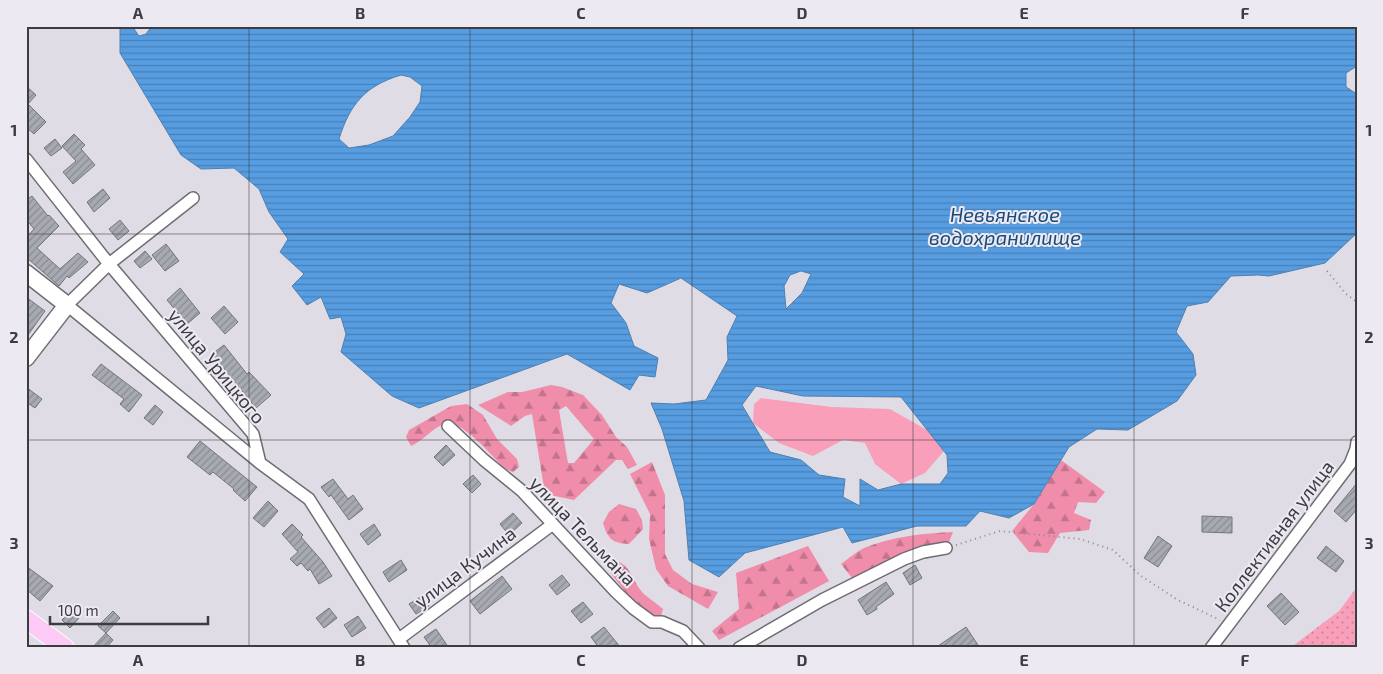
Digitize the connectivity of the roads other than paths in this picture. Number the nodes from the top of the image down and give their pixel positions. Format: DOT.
graph roads {
  1 [pos="26,159"];
  2 [pos="193,198"];
  3 [pos="109,264"];
  4 [pos="26,273"];
  5 [pos="66,305"];
  6 [pos="26,358"];
  7 [pos="448,426"];
  8 [pos="1357,442"];
  9 [pos="260,463"];
  10 [pos="553,524"];
  11 [pos="946,548"];
  12 [pos="26,619"];
  13 [pos="402,643"];
  14 [pos="65,648"];
  15 [pos="698,648"];
  16 [pos="739,648"];
  17 [pos="1212,648"];
  1 -- 3 [label="street, улица Урицкого"];
  2 -- 3 [label="street"];
  3 -- 5 [label="street"];
  3 -- 9 [label="street, улица Урицкого"];
  4 -- 5 [label="street"];
  5 -- 6 [label="street"];
  5 -- 9 [label="street"];
  7 -- 10 [label="street, улица Тельмана"];
  8 -- 17 [label="street, Коллективная улица"];
  9 -- 13 [label="street"];
  10 -- 13 [label="street, улица Кучина"];
  10 -- 15 [label="street, улица Тельмана"];
  11 -- 16 [label="street"];
  12 -- 14 [label="main road"];
}
